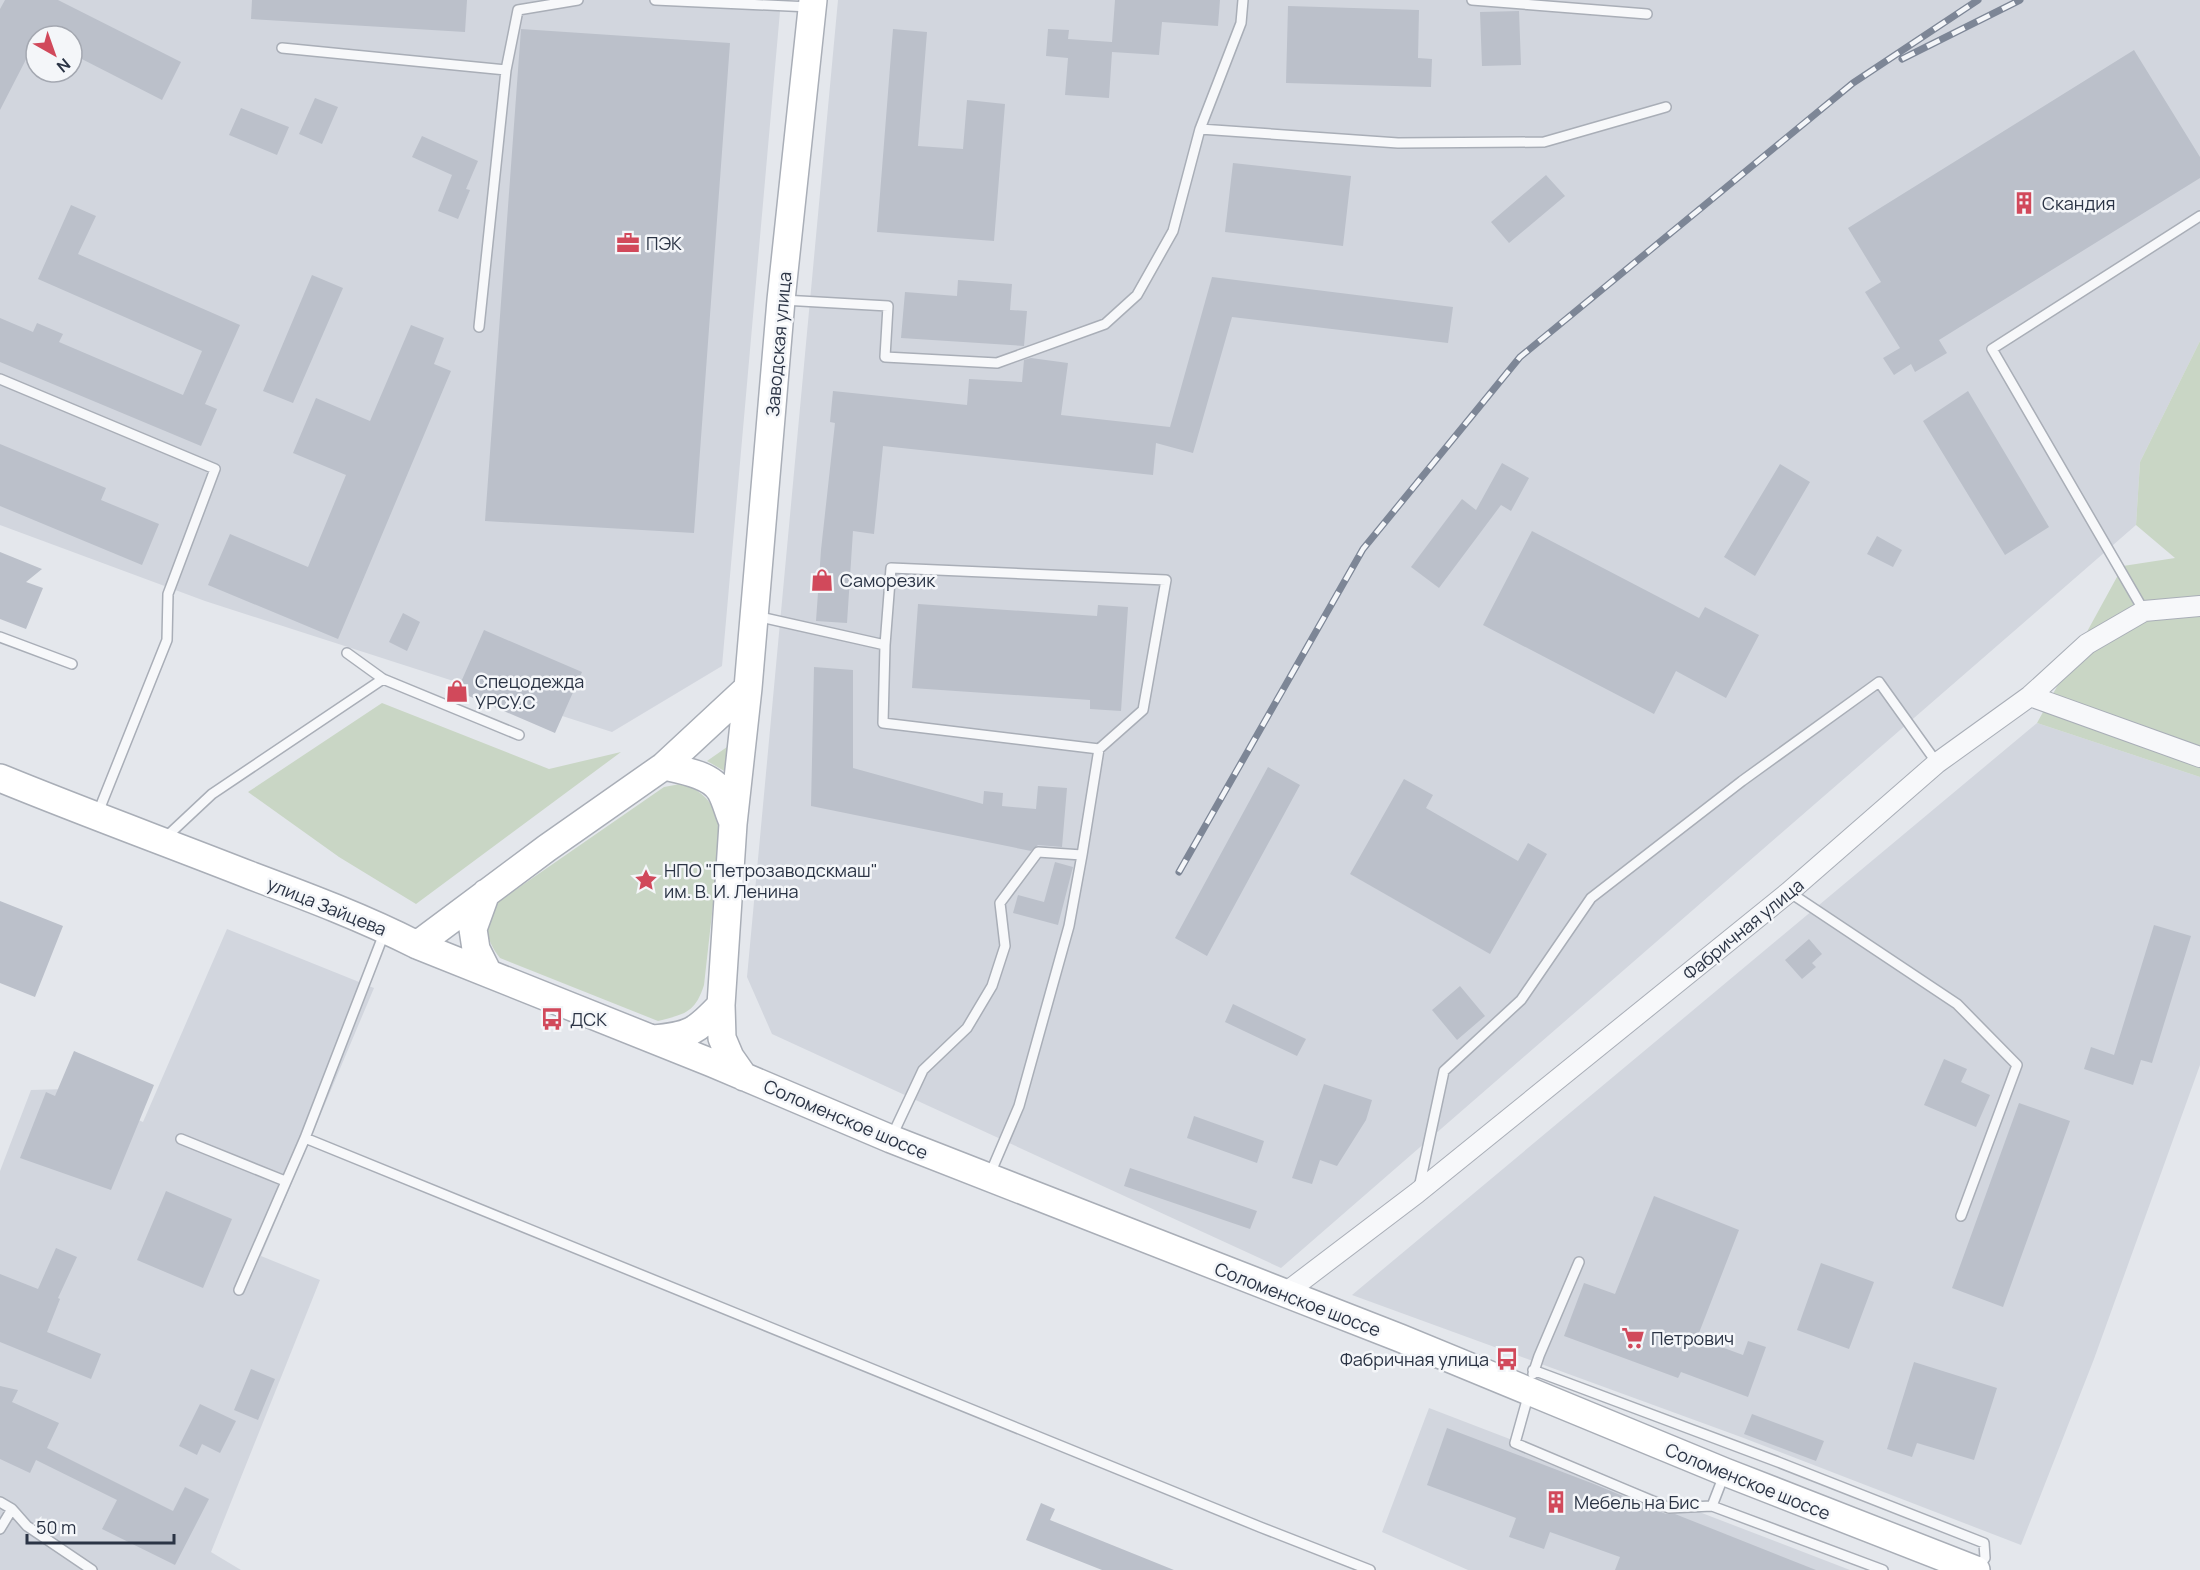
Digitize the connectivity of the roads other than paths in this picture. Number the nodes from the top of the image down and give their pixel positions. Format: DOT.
graph roads {
  1 [pos="578,0"];
  2 [pos="655,0"];
  3 [pos="1242,0"];
  4 [pos="1472,0"];
  5 [pos="813,3"];
  6 [pos="1647,14"];
  7 [pos="282,48"];
  8 [pos="506,70"];
  9 [pos="1666,107"];
  10 [pos="1200,129"];
  11 [pos="2200,216"];
  12 [pos="781,300"];
  13 [pos="479,327"];
  14 [pos="0,379"];
  15 [pos="2200,606"];
  16 [pos="2144,611"];
  17 [pos="754,615"];
  18 [pos="0,637"];
  19 [pos="885,645"];
  20 [pos="347,653"];
  21 [pos="72,664"];
  22 [pos="383,679"];
  23 [pos="748,688"];
  24 [pos="2030,696"];
  25 [pos="519,735"];
  26 [pos="1099,749"];
  27 [pos="2200,757"];
  28 [pos="1937,763"];
  29 [pos="664,766"];
  30 [pos="0,778"];
  31 [pos="96,817"];
  32 [pos="733,824"];
  33 [pos="161,841"];
  34 [pos="1082,855"];
  35 [pos="1789,892"];
  36 [pos="486,893"];
  37 [pos="386,929"];
  38 [pos="417,945"];
  39 [pos="489,973"];
  40 [pos="721,1005"];
  41 [pos="653,1039"];
  42 [pos="744,1077"];
  43 [pos="305,1138"];
  44 [pos="181,1139"];
  45 [pos="891,1139"];
  46 [pos="988,1178"];
  47 [pos="285,1181"];
  48 [pos="1418,1193"];
  49 [pos="1961,1216"];
  50 [pos="1579,1262"];
  51 [pos="239,1290"];
  52 [pos="1284,1294"];
  53 [pos="1531,1381"];
  54 [pos="1725,1472"];
  55 [pos="0,1502"];
  56 [pos="1712,1506"];
  57 [pos="12,1509"];
  58 [pos="0,1529"];
  59 [pos="92,1570"];
  60 [pos="1370,1570"];
  61 [pos="1883,1570"];
  62 [pos="1976,1570"];
  1 -- 8 [label="lane"];
  2 -- 5 [label="lane"];
  3 -- 10 [label="lane"];
  4 -- 6 [label="lane"];
  5 -- 12 [label="main road, Заводская улица"];
  7 -- 8 [label="lane"];
  8 -- 13 [label="lane"];
  9 -- 10 [label="lane"];
  10 -- 12 [label="lane"];
  11 -- 16 [label="lane"];
  12 -- 17 [label="main road, Заводская улица"];
  14 -- 31 [label="lane"];
  15 -- 16 [label="street"];
  16 -- 24 [label="street, Фабричная улица"];
  17 -- 19 [label="lane"];
  17 -- 23 [label="main road, Заводская улица"];
  18 -- 21 [label="lane"];
  19 -- 26 [label="lane"];
  19 -- 26 [label="lane"];
  20 -- 22 [label="lane"];
  22 -- 25 [label="lane"];
  22 -- 33 [label="lane"];
  23 -- 29 [label="main road"];
  23 -- 32 [label="main road, Заводская улица"];
  24 -- 27 [label="street"];
  24 -- 28 [label="street, Фабричная улица"];
  26 -- 34 [label="lane"];
  28 -- 35 [label="street, Фабричная улица"];
  28 -- 48 [label="lane"];
  29 -- 32 [label="main road"];
  29 -- 36 [label="main road"];
  30 -- 31 [label="main road, улица Зайцева"];
  31 -- 33 [label="main road, улица Зайцева"];
  32 -- 40 [label="main road, Заводская улица"];
  33 -- 37 [label="main road, улица Зайцева"];
  34 -- 45 [label="lane"];
  34 -- 46 [label="lane"];
  35 -- 48 [label="street, Фабричная улица"];
  35 -- 49 [label="lane"];
  36 -- 38 [label="main road"];
  36 -- 39 [label="main road"];
  37 -- 38 [label="main road, улица Зайцева"];
  37 -- 43 [label="lane"];
  38 -- 39 [label="main road, улица Зайцева"];
  39 -- 41 [label="main road, улица Зайцева"];
  40 -- 41 [label="main road"];
  40 -- 42 [label="main road, Заводская улица"];
  41 -- 42 [label="main road, Соломенское шоссе"];
  42 -- 45 [label="main road, Соломенское шоссе"];
  43 -- 47 [label="lane"];
  43 -- 60 [label="lane"];
  44 -- 47 [label="lane"];
  45 -- 46 [label="main road, Соломенское шоссе"];
  46 -- 52 [label="main road, Соломенское шоссе"];
  47 -- 51 [label="lane"];
  48 -- 52 [label="street, Фабричная улица"];
  50 -- 53 [label="lane"];
  52 -- 53 [label="main road, Соломенское шоссе"];
  53 -- 54 [label="main road, Соломенское шоссе"];
  53 -- 56 [label="lane"];
  53 -- 62 [label="lane"];
  54 -- 56 [label="lane"];
  54 -- 62 [label="main road, Соломенское шоссе"];
  55 -- 57 [label="lane"];
  56 -- 61 [label="lane"];
  57 -- 58 [label="lane"];
  57 -- 59 [label="lane"];
}
